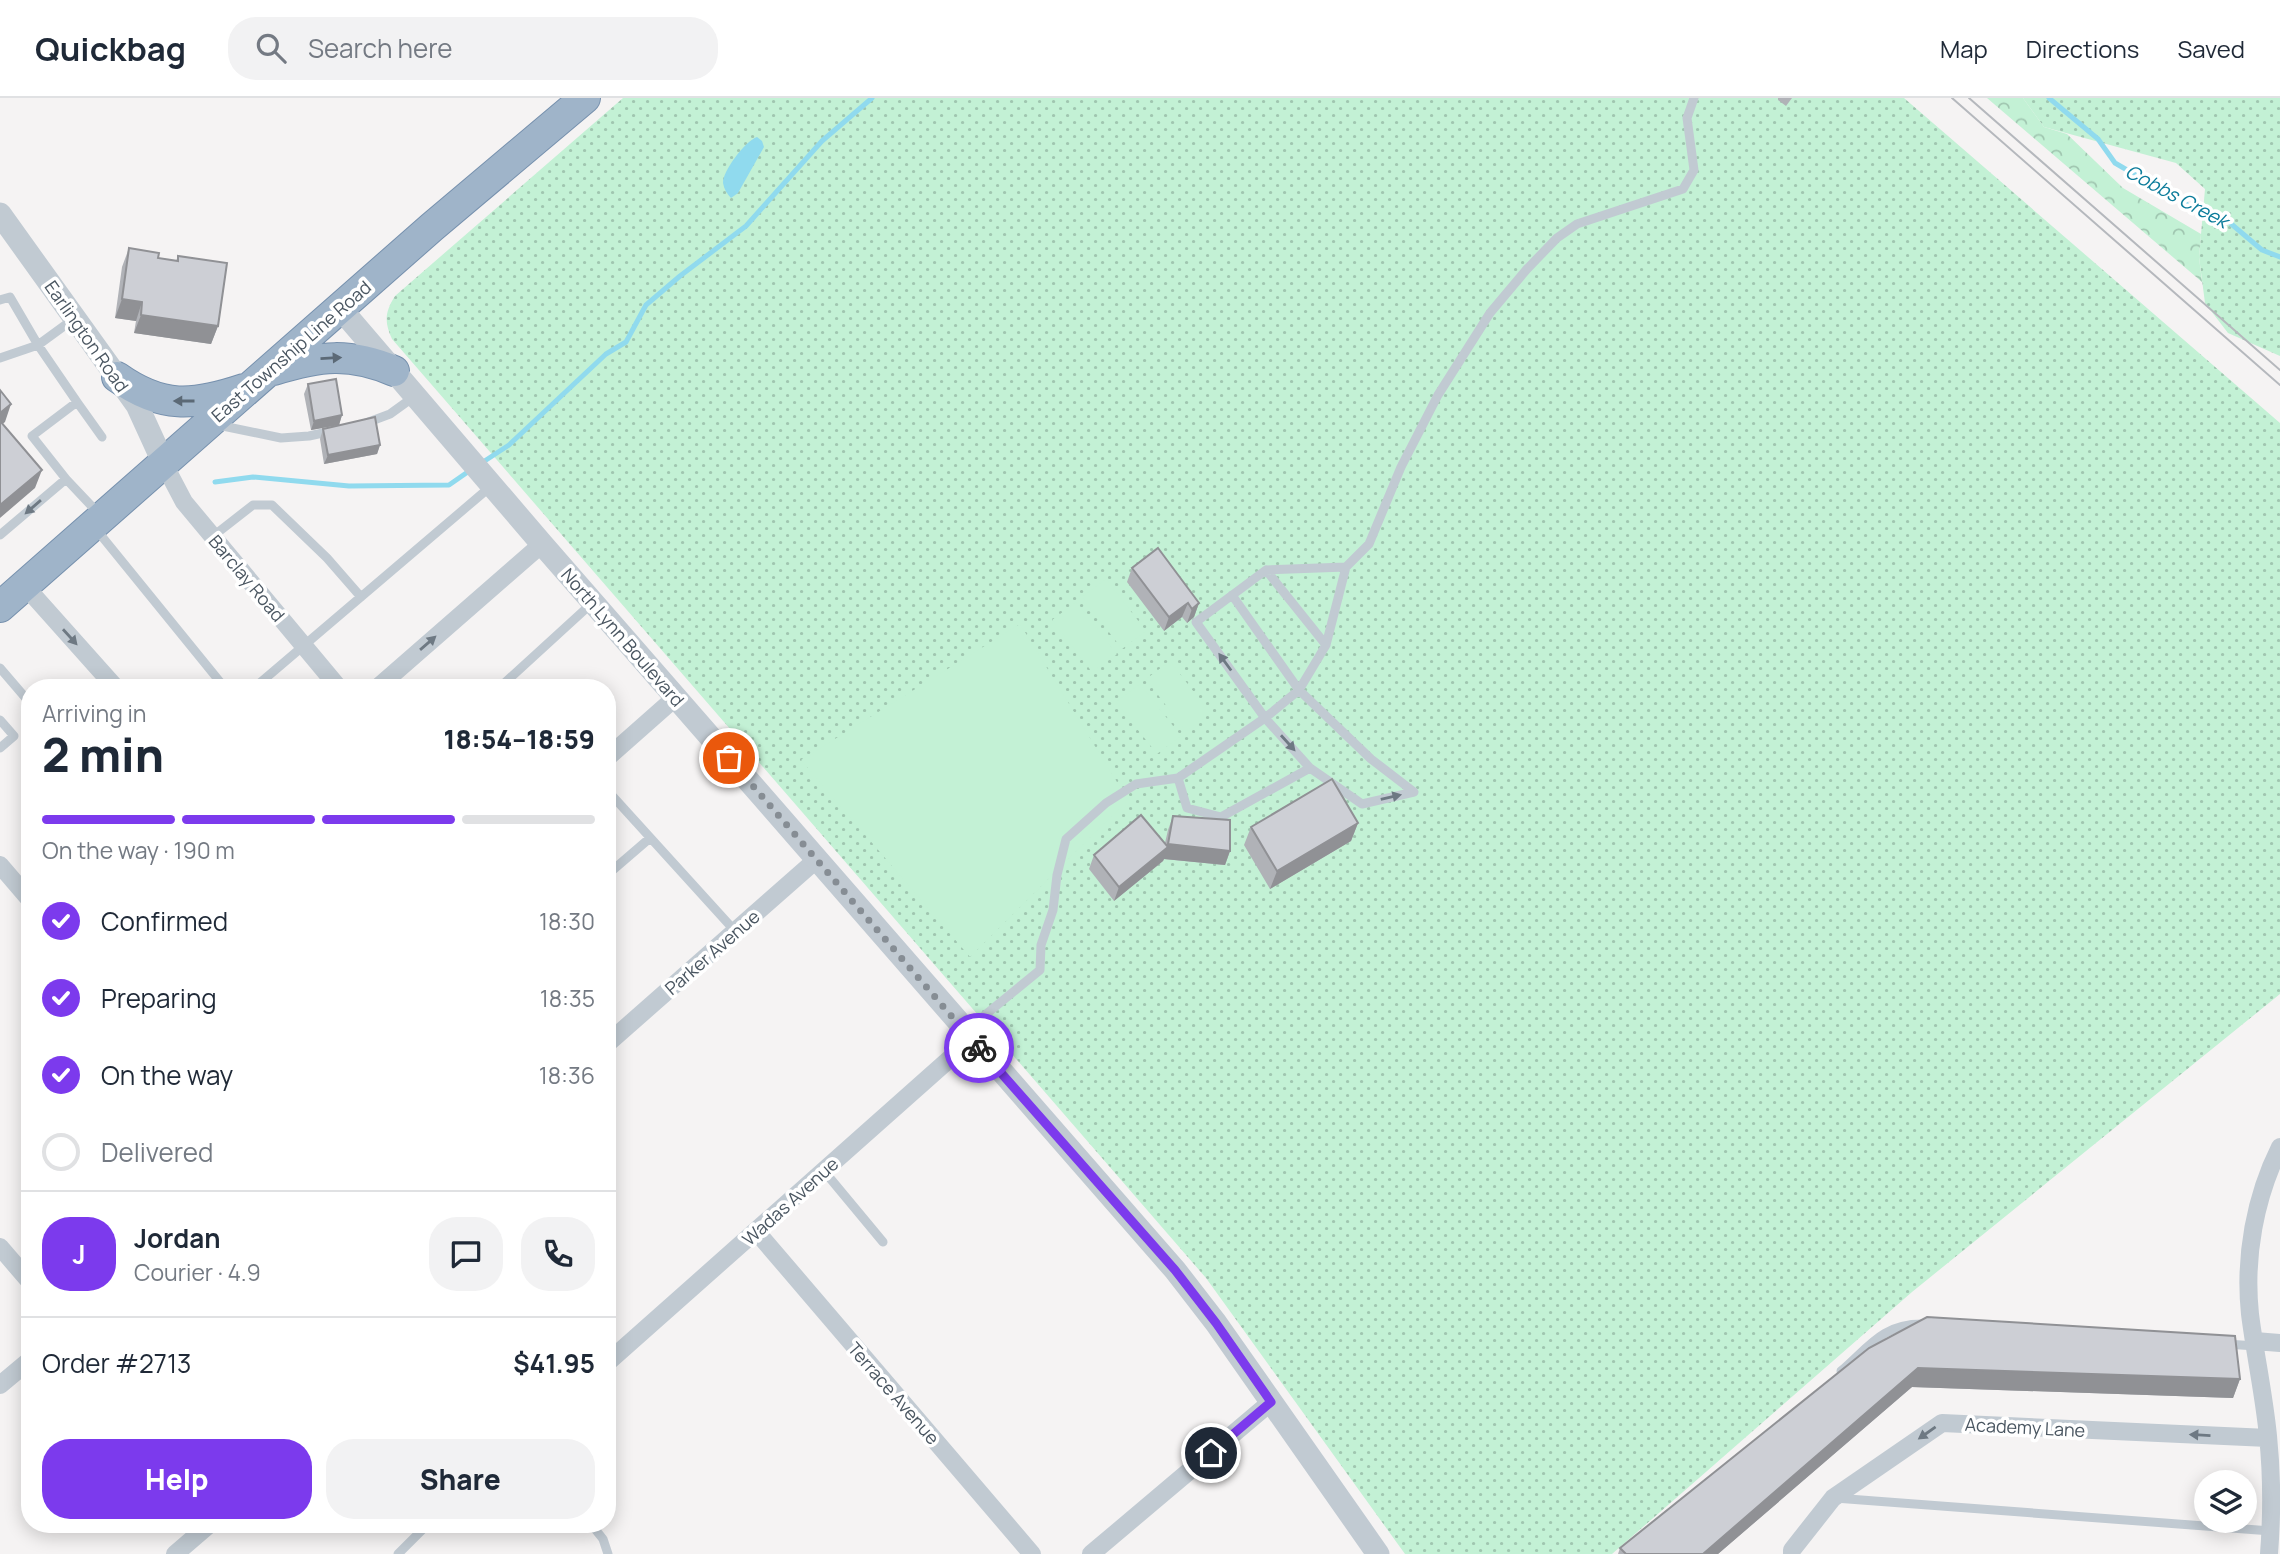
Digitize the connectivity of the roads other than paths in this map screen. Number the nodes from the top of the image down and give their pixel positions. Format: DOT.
graph roads {
  1 [pos="585,98"];
  2 [pos="1694,98"];
  3 [pos="0,214"];
  4 [pos="7,237"];
  5 [pos="0,300"];
  6 [pos="340,308"];
  7 [pos="75,318"];
  8 [pos="38,345"];
  9 [pos="0,358"];
  10 [pos="394,371"];
  11 [pos="117,377"];
  12 [pos="259,380"];
  13 [pos="415,396"];
  14 [pos="77,401"];
  15 [pos="210,424"];
  16 [pos="353,426"];
  17 [pos="342,429"];
  18 [pos="102,437"];
  19 [pos="164,464"];
  20 [pos="480,472"];
  21 [pos="66,479"];
  22 [pos="98,522"];
  23 [pos="0,535"];
  24 [pos="212,537"];
  25 [pos="542,544"];
  26 [pos="1346,567"];
  27 [pos="1266,570"];
  28 [pos="25,586"];
  29 [pos="1232,595"];
  30 [pos="361,597"];
  31 [pos="593,603"];
  32 [pos="0,607"];
  33 [pos="1326,645"];
  34 [pos="304,646"];
  35 [pos="0,668"];
  36 [pos="108,679"];
  37 [pos="218,679"];
  38 [pos="265,679"];
  39 [pos="332,679"];
  40 [pos="387,679"];
  41 [pos="509,679"];
  42 [pos="1299,690"];
  43 [pos="21,692"];
  44 [pos="676,697"];
  45 [pos="1265,718"];
  46 [pos="0,720"];
  47 [pos="0,748"];
  48 [pos="616,750"];
  49 [pos="1310,768"];
  50 [pos="1178,778"];
  51 [pos="616,800"];
  52 [pos="650,838"];
  53 [pos="816,860"];
  54 [pos="0,865"];
  55 [pos="616,867"];
  56 [pos="21,890"];
  57 [pos="735,931"];
  58 [pos="968,1035"];
  59 [pos="616,1036"];
  60 [pos="2280,1147"];
  61 [pos="824,1171"];
  62 [pos="756,1231"];
  63 [pos="883,1242"];
  64 [pos="0,1247"];
  65 [pos="21,1272"];
  66 [pos="1933,1325"];
  67 [pos="2215,1343"];
  68 [pos="2280,1343"];
  69 [pos="2256,1344"];
  70 [pos="616,1355"];
  71 [pos="21,1368"];
  72 [pos="1828,1382"];
  73 [pos="0,1385"];
  74 [pos="1271,1402"];
  75 [pos="2268,1438"];
  76 [pos="1833,1498"];
  77 [pos="2271,1531"];
  78 [pos="200,1533"];
  79 [pos="419,1533"];
  80 [pos="598,1533"];
  81 [pos="175,1554"];
  82 [pos="398,1554"];
  83 [pos="608,1554"];
  84 [pos="1032,1554"];
  85 [pos="1091,1554"];
  86 [pos="1378,1554"];
  87 [pos="1792,1554"];
  88 [pos="2269,1554"];
  1 -- 6 [label="highway, East Township Line Road"];
  2 -- 26 [label="lane"];
  3 -- 4 [label="street, Earlington Road"];
  4 -- 7 [label="street, Earlington Road"];
  5 -- 8 [label="lane"];
  6 -- 10 [label="street, North Lynn Boulevard"];
  6 -- 12 [label="highway, East Township Line Road"];
  7 -- 8 [label="lane"];
  7 -- 11 [label="street, Earlington Road"];
  8 -- 9 [label="lane"];
  8 -- 14 [label="lane"];
  12 -- 10 [label="highway, one-way"];
  10 -- 13 [label="street, North Lynn Boulevard"];
  12 -- 11 [label="highway, one-way"];
  11 -- 19 [label="street, Earlington Road"];
  12 -- 15 [label="highway, East Township Line Road"];
  13 -- 16 [label="lane"];
  13 -- 20 [label="street, North Lynn Boulevard"];
  14 -- 18 [label="lane"];
  14 -- 21 [label="lane"];
  15 -- 17 [label="lane"];
  15 -- 19 [label="highway, East Township Line Road"];
  19 -- 22 [label="highway, East Township Line Road"];
  19 -- 24 [label="street, Barclay Road"];
  20 -- 25 [label="street, North Lynn Boulevard"];
  20 -- 30 [label="lane"];
  21 -- 22 [label="lane"];
  21 -- 23 [label="lane, one-way"];
  22 -- 28 [label="highway, East Township Line Road"];
  22 -- 37 [label="lane"];
  24 -- 30 [label="lane"];
  24 -- 34 [label="street, Barclay Road"];
  25 -- 31 [label="street, North Lynn Boulevard"];
  40 -- 25 [label="street, one-way"];
  26 -- 27 [label="lane"];
  26 -- 33 [label="lane"];
  27 -- 29 [label="lane"];
  27 -- 33 [label="lane"];
  28 -- 32 [label="highway, East Township Line Road"];
  28 -- 36 [label="street, one-way"];
  29 -- 42 [label="lane"];
  45 -- 29 [label="lane, one-way"];
  30 -- 34 [label="lane"];
  31 -- 41 [label="lane"];
  31 -- 44 [label="street, North Lynn Boulevard"];
  33 -- 42 [label="lane"];
  34 -- 38 [label="lane"];
  34 -- 39 [label="street, Barclay Road"];
  35 -- 43 [label="lane"];
  42 -- 45 [label="lane"];
  49 -- 42 [label="lane, one-way"];
  44 -- 48 [label="street"];
  44 -- 53 [label="street, North Lynn Boulevard"];
  45 -- 49 [label="lane, one-way"];
  45 -- 50 [label="lane"];
  46 -- 47 [label="lane"];
  49 -- 50 [label="lane"];
  50 -- 58 [label="lane"];
  51 -- 52 [label="lane"];
  52 -- 55 [label="lane"];
  52 -- 57 [label="lane"];
  53 -- 57 [label="street, Parker Avenue"];
  53 -- 58 [label="street, North Lynn Boulevard"];
  54 -- 56 [label="street"];
  57 -- 59 [label="street, Parker Avenue"];
  58 -- 61 [label="street, Wadas Avenue"];
  58 -- 74 [label="street, North Lynn Boulevard"];
  60 -- 69 [label="street"];
  61 -- 62 [label="street, Wadas Avenue"];
  61 -- 63 [label="lane"];
  62 -- 70 [label="street, Wadas Avenue"];
  62 -- 84 [label="street, Terrace Avenue"];
  64 -- 65 [label="street"];
  66 -- 72 [label="lane"];
  67 -- 69 [label="lane"];
  68 -- 69 [label="street"];
  69 -- 75 [label="street"];
  71 -- 73 [label="street"];
  74 -- 85 [label="street"];
  74 -- 86 [label="street, North Lynn Boulevard"];
  75 -- 76 [label="street, Academy Lane, one-way"];
  75 -- 77 [label="street"];
  76 -- 77 [label="lane"];
  76 -- 87 [label="street, Academy Lane"];
  77 -- 88 [label="street"];
  78 -- 81 [label="street"];
  79 -- 82 [label="lane"];
  80 -- 83 [label="lane"];
}
